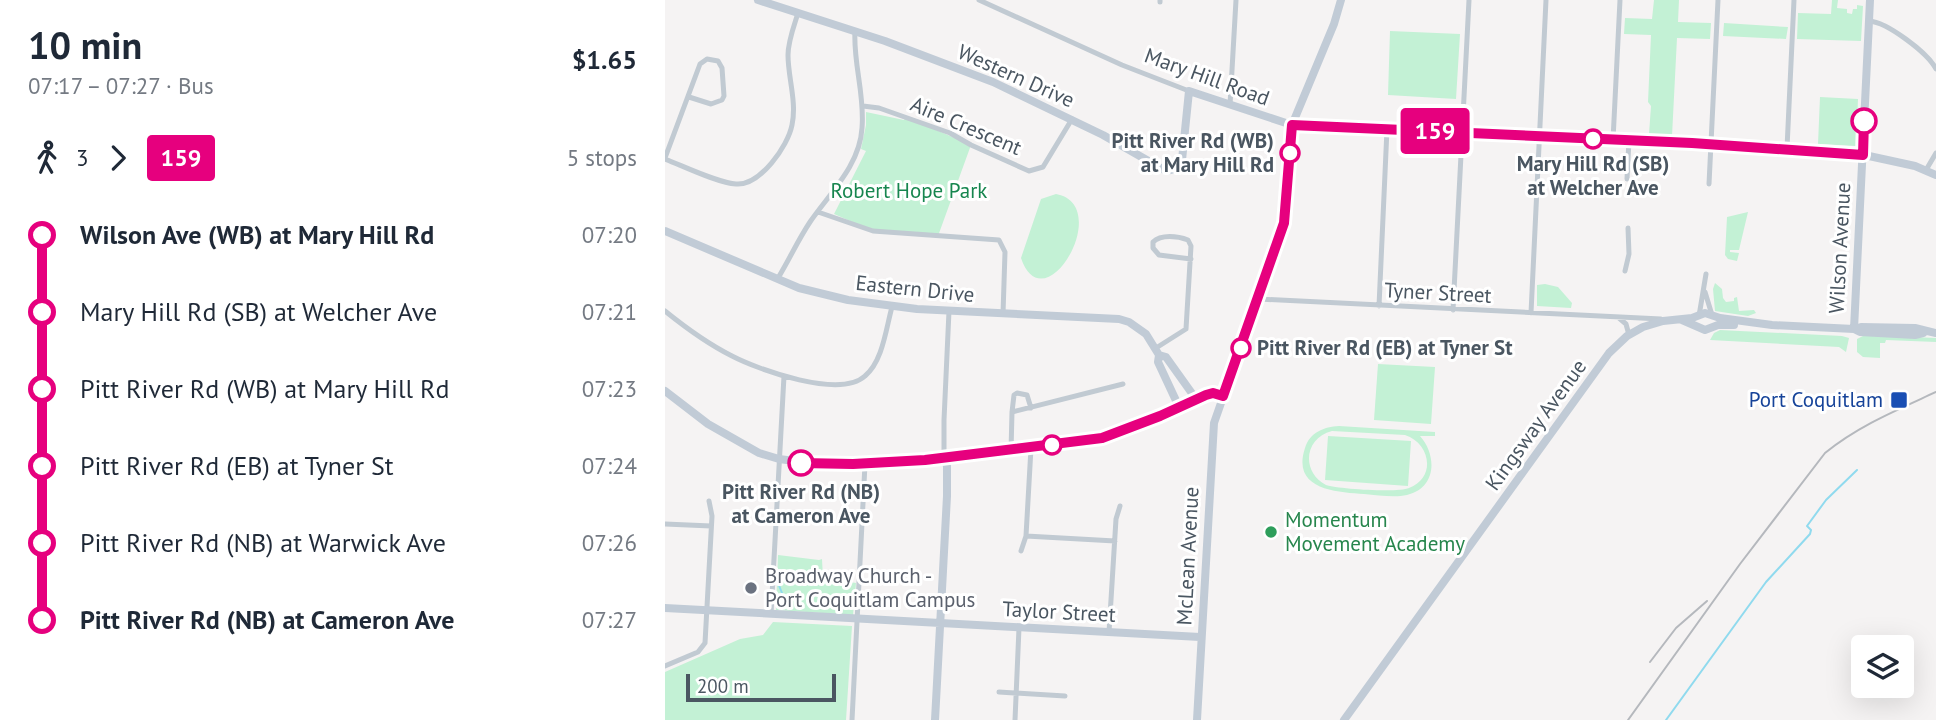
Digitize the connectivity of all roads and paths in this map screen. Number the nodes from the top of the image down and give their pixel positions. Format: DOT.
graph roads {
  1 [pos="758,0"];
  2 [pos="979,0"];
  3 [pos="1236,0"];
  4 [pos="1341,0"];
  5 [pos="1469,0"];
  6 [pos="1546,0"];
  7 [pos="1620,0"];
  8 [pos="1718,0"];
  9 [pos="1794,0"];
  10 [pos="1870,0"];
  11 [pos="798,13"];
  12 [pos="1869,21"];
  13 [pos="855,31"];
  14 [pos="1936,69"];
  15 [pos="1189,91"];
  16 [pos="688,97"];
  17 [pos="1230,105"];
  18 [pos="863,106"];
  19 [pos="1072,119"];
  20 [pos="1292,125"];
  21 [pos="1387,129"];
  22 [pos="1462,133"];
  23 [pos="1539,136"];
  24 [pos="1613,140"];
  25 [pos="1629,140"];
  26 [pos="1711,144"];
  27 [pos="1787,148"];
  28 [pos="1936,153"];
  29 [pos="1863,155"];
  30 [pos="665,158"];
  31 [pos="1926,170"];
  32 [pos="1936,175"];
  33 [pos="1627,179"];
  34 [pos="1709,184"];
  35 [pos="818,212"];
  36 [pos="1628,228"];
  37 [pos="665,231"];
  38 [pos="1191,259"];
  39 [pos="1625,271"];
  40 [pos="1706,274"];
  41 [pos="778,278"];
  42 [pos="1705,289"];
  43 [pos="1259,299"];
  44 [pos="1379,306"];
  45 [pos="892,307"];
  46 [pos="1453,310"];
  47 [pos="665,311"];
  48 [pos="949,311"];
  49 [pos="1531,313"];
  50 [pos="1003,315"];
  51 [pos="1712,315"];
  52 [pos="1699,316"];
  53 [pos="1616,317"];
  54 [pos="1682,320"];
  55 [pos="1772,325"];
  56 [pos="1699,327"];
  57 [pos="1713,327"];
  58 [pos="1854,329"];
  59 [pos="1936,332"];
  60 [pos="1629,335"];
  61 [pos="1158,352"];
  62 [pos="784,376"];
  63 [pos="1123,384"];
  64 [pos="665,391"];
  65 [pos="1223,396"];
  66 [pos="1196,400"];
  67 [pos="1179,407"];
  68 [pos="1031,408"];
  69 [pos="1012,412"];
  70 [pos="1031,448"];
  71 [pos="1011,451"];
  72 [pos="944,457"];
  73 [pos="779,459"];
  74 [pos="865,464"];
  75 [pos="709,500"];
  76 [pos="1120,506"];
  77 [pos="665,524"];
  78 [pos="711,526"];
  79 [pos="1027,536"];
  80 [pos="1115,541"];
  81 [pos="1021,551"];
  82 [pos="665,608"];
  83 [pos="706,611"];
  84 [pos="771,614"];
  85 [pos="857,619"];
  86 [pos="940,623"];
  87 [pos="1019,628"];
  88 [pos="1109,632"];
  89 [pos="1200,637"];
  90 [pos="665,666"];
  91 [pos="999,692"];
  92 [pos="1016,693"];
  93 [pos="1065,696"];
  94 [pos="852,720"];
  95 [pos="935,720"];
  96 [pos="1015,720"];
  97 [pos="1197,720"];
  98 [pos="1343,720"];
  1 -- 11 [label="street, Western Drive"];
  2 -- 15 [label="street, Mary Hill Road"];
  3 -- 17 [label="street"];
  4 -- 20 [label="street, McLean Avenue"];
  5 -- 22 [label="street"];
  6 -- 23 [label="street"];
  7 -- 24 [label="street"];
  8 -- 26 [label="street"];
  9 -- 27 [label="street"];
  10 -- 12 [label="street, Wilson Avenue"];
  11 -- 13 [label="street, Western Drive"];
  11 -- 30 [label="street"];
  12 -- 14 [label="street"];
  12 -- 29 [label="street, Wilson Avenue"];
  13 -- 18 [label="street"];
  13 -- 19 [label="street, Western Drive"];
  15 -- 17 [label="street, Mary Hill Road"];
  15 -- 19 [label="street, Western Drive"];
  16 -- 16 [label="street"];
  16 -- 30 [label="street"];
  17 -- 20 [label="street, Mary Hill Road"];
  18 -- 19 [label="street, Aire Crescent"];
  18 -- 35 [label="street"];
  20 -- 21 [label="street, Mary Hill Road"];
  20 -- 43 [label="street, McLean Avenue"];
  21 -- 22 [label="street, Mary Hill Road"];
  21 -- 44 [label="street"];
  22 -- 23 [label="street, Mary Hill Road"];
  22 -- 46 [label="street"];
  23 -- 24 [label="street, Mary Hill Road"];
  23 -- 49 [label="street"];
  24 -- 25 [label="street, Mary Hill Road"];
  25 -- 26 [label="street, Mary Hill Road"];
  25 -- 33 [label="street"];
  26 -- 27 [label="street, Mary Hill Road"];
  26 -- 34 [label="street"];
  27 -- 29 [label="street, Mary Hill Road"];
  28 -- 31 [label="street"];
  29 -- 31 [label="street, Mary Hill Road"];
  29 -- 58 [label="street, Wilson Avenue"];
  31 -- 32 [label="street, Mary Hill Road"];
  35 -- 41 [label="street"];
  35 -- 50 [label="street"];
  36 -- 39 [label="street"];
  37 -- 41 [label="street, Eastern Drive"];
  38 -- 38 [label="street"];
  38 -- 61 [label="street"];
  40 -- 42 [label="street"];
  41 -- 45 [label="street, Eastern Drive"];
  42 -- 51 [label="street"];
  42 -- 52 [label="street"];
  43 -- 44 [label="street, Tyner Street"];
  43 -- 65 [label="street, McLean Avenue"];
  44 -- 46 [label="street, Tyner Street"];
  45 -- 48 [label="street, Eastern Drive"];
  45 -- 62 [label="street"];
  46 -- 49 [label="street, Tyner Street"];
  47 -- 62 [label="street"];
  48 -- 50 [label="street, Eastern Drive"];
  48 -- 72 [label="street"];
  49 -- 53 [label="street, Tyner Street"];
  50 -- 61 [label="street, Eastern Drive"];
  51 -- 52 [label="street, Kingsway Avenue"];
  51 -- 55 [label="street, Kingsway Avenue"];
  51 -- 57 [label="street"];
  52 -- 54 [label="street, Kingsway Avenue"];
  52 -- 56 [label="street"];
  53 -- 54 [label="street, Tyner Street"];
  53 -- 60 [label="street"];
  54 -- 56 [label="street, Kingsway Avenue"];
  54 -- 60 [label="street, Kingsway Avenue"];
  55 -- 57 [label="street, Kingsway Avenue"];
  55 -- 58 [label="street, Kingsway Avenue"];
  56 -- 57 [label="street, Kingsway Avenue"];
  58 -- 59 [label="street, Kingsway Avenue"];
  60 -- 98 [label="street, Kingsway Avenue"];
  61 -- 66 [label="street, Eastern Drive"];
  61 -- 67 [label="street, Eastern Drive"];
  62 -- 73 [label="street"];
  63 -- 68 [label="street"];
  64 -- 73 [label="street"];
  65 -- 66 [label="street"];
  65 -- 89 [label="street, McLean Avenue"];
  66 -- 67 [label="street"];
  67 -- 70 [label="street"];
  68 -- 69 [label="street"];
  68 -- 69 [label="street"];
  69 -- 71 [label="street"];
  70 -- 71 [label="street"];
  70 -- 79 [label="street"];
  71 -- 72 [label="street"];
  72 -- 74 [label="street"];
  72 -- 86 [label="street"];
  73 -- 74 [label="street"];
  73 -- 84 [label="street"];
  74 -- 85 [label="street"];
  75 -- 78 [label="street"];
  76 -- 80 [label="street"];
  77 -- 78 [label="street"];
  78 -- 83 [label="street"];
  79 -- 80 [label="street"];
  79 -- 81 [label="street"];
  80 -- 88 [label="street"];
  82 -- 83 [label="street, Taylor Street"];
  83 -- 84 [label="street, Taylor Street"];
  83 -- 90 [label="street"];
  84 -- 85 [label="street, Taylor Street"];
  85 -- 86 [label="street, Taylor Street"];
  85 -- 94 [label="street"];
  86 -- 87 [label="street, Taylor Street"];
  86 -- 95 [label="street"];
  87 -- 88 [label="street, Taylor Street"];
  87 -- 92 [label="street"];
  88 -- 89 [label="street, Taylor Street"];
  89 -- 97 [label="street, McLean Avenue"];
  91 -- 92 [label="street"];
  92 -- 93 [label="street"];
  92 -- 96 [label="street"];
}
